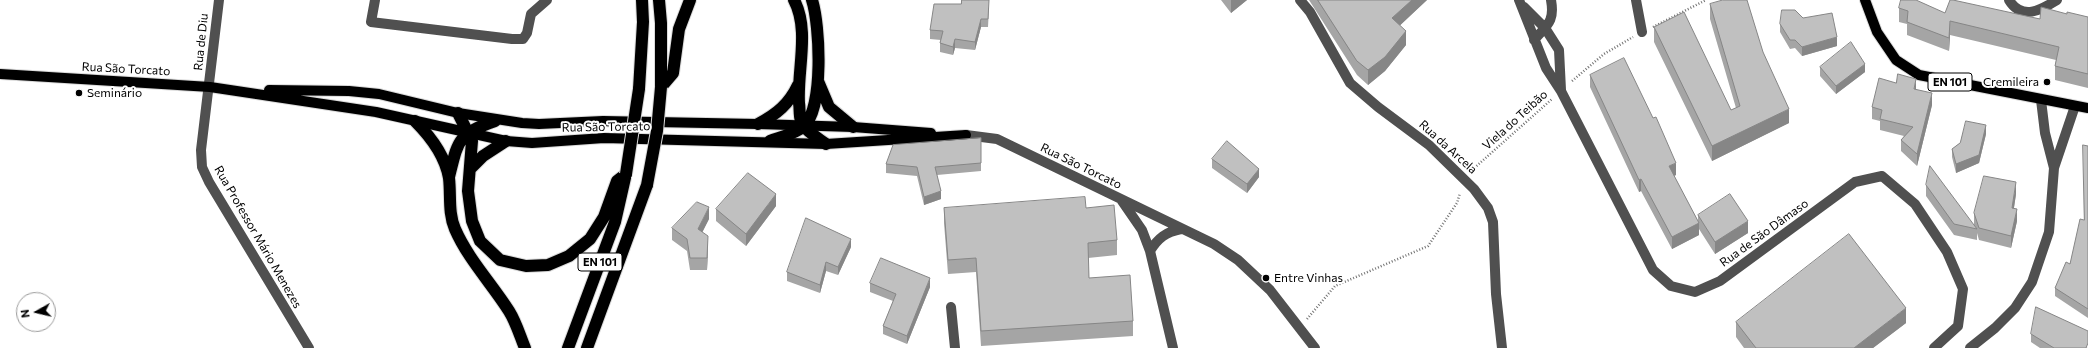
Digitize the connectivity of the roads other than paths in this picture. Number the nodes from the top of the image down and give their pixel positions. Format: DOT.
graph roads {
  1 [pos="219,0"];
  2 [pos="375,0"];
  3 [pos="547,0"];
  4 [pos="642,0"];
  5 [pos="658,0"];
  6 [pos="690,0"];
  7 [pos="794,0"];
  8 [pos="812,0"];
  9 [pos="1300,0"];
  10 [pos="1551,0"];
  11 [pos="1636,0"];
  12 [pos="1865,0"];
  13 [pos="2009,0"];
  14 [pos="2057,0"];
  15 [pos="1521,3"];
  16 [pos="1545,28"];
  17 [pos="1642,32"];
  18 [pos="1534,40"];
  19 [pos="0,74"];
  20 [pos="817,79"];
  21 [pos="798,84"];
  22 [pos="210,87"];
  23 [pos="662,87"];
  24 [pos="1561,91"];
  25 [pos="251,93"];
  26 [pos="2042,100"];
  27 [pos="2075,106"];
  28 [pos="2088,108"];
  29 [pos="458,113"];
  30 [pos="495,120"];
  31 [pos="415,121"];
  32 [pos="758,124"];
  33 [pos="804,126"];
  34 [pos="852,127"];
  35 [pos="468,133"];
  36 [pos="966,135"];
  37 [pos="506,141"];
  38 [pos="770,141"];
  39 [pos="826,144"];
  40 [pos="471,168"];
  41 [pos="2054,168"];
  42 [pos="626,174"];
  43 [pos="448,177"];
  44 [pos="1121,200"];
  45 [pos="1181,229"];
  46 [pos="1150,251"];
  47 [pos="951,307"];
  48 [pos="309,348"];
  49 [pos="525,348"];
  50 [pos="568,348"];
  51 [pos="587,348"];
  52 [pos="955,348"];
  53 [pos="1166,348"];
  54 [pos="1173,348"];
  55 [pos="1315,348"];
  56 [pos="1502,348"];
  57 [pos="1934,348"];
  58 [pos="1970,348"];
  1 -- 22 [label="street, Rua de Diu"];
  2 -- 3 [label="street"];
  4 -- 42 [label="highway, EN 101, bridge"];
  5 -- 23 [label="highway, EN 101"];
  6 -- 23 [label="highway"];
  7 -- 21 [label="highway"];
  8 -- 20 [label="highway"];
  9 -- 56 [label="street, Rua da Arcela"];
  10 -- 16 [label="street"];
  11 -- 17 [label="street"];
  12 -- 26 [label="main road, EN 101"];
  13 -- 14 [label="street"];
  15 -- 16 [label="street, Rua de São Dâmaso"];
  15 -- 18 [label="street, Rua de São Dâmaso"];
  16 -- 18 [label="street"];
  16 -- 24 [label="street, Rua de São Dâmaso"];
  18 -- 24 [label="street, Rua de São Dâmaso"];
  19 -- 22 [label="main road, Rua São Torcato"];
  20 -- 33 [label="highway"];
  20 -- 34 [label="highway"];
  21 -- 32 [label="highway"];
  21 -- 33 [label="highway"];
  22 -- 25 [label="main road, Rua São Torcato"];
  22 -- 48 [label="street, Rua Professor Mário Menezes"];
  23 -- 51 [label="highway, EN 101, bridge"];
  24 -- 57 [label="street, Rua de São Dâmaso"];
  25 -- 29 [label="main road, Rua São Torcato"];
  25 -- 31 [label="main road, Rua São Torcato"];
  26 -- 27 [label="main road, EN 101"];
  26 -- 41 [label="street"];
  27 -- 28 [label="main road, EN 101"];
  27 -- 41 [label="street"];
  29 -- 30 [label="main road, Rua São Torcato"];
  29 -- 35 [label="highway"];
  30 -- 32 [label="main road, Rua São Torcato"];
  30 -- 35 [label="highway"];
  31 -- 35 [label="main road, Rua São Torcato"];
  31 -- 43 [label="highway"];
  32 -- 33 [label="main road, Rua São Torcato"];
  33 -- 34 [label="main road, Rua São Torcato"];
  33 -- 38 [label="highway"];
  33 -- 39 [label="highway"];
  34 -- 36 [label="main road, Rua São Torcato"];
  35 -- 37 [label="main road, Rua São Torcato"];
  35 -- 40 [label="highway"];
  35 -- 43 [label="highway"];
  36 -- 39 [label="main road, Rua São Torcato"];
  36 -- 44 [label="street, Rua São Torcato"];
  37 -- 38 [label="main road, Rua São Torcato"];
  37 -- 40 [label="highway"];
  38 -- 39 [label="main road, Rua São Torcato"];
  40 -- 42 [label="highway"];
  41 -- 58 [label="street"];
  42 -- 50 [label="highway, EN 101"];
  43 -- 49 [label="highway"];
  44 -- 45 [label="street, Rua São Torcato"];
  44 -- 46 [label="street"];
  45 -- 46 [label="street"];
  45 -- 55 [label="street, Rua São Torcato"];
  46 -- 54 [label="street"];
  47 -- 52 [label="street"];
  53 -- 54 [label="street"];
}
